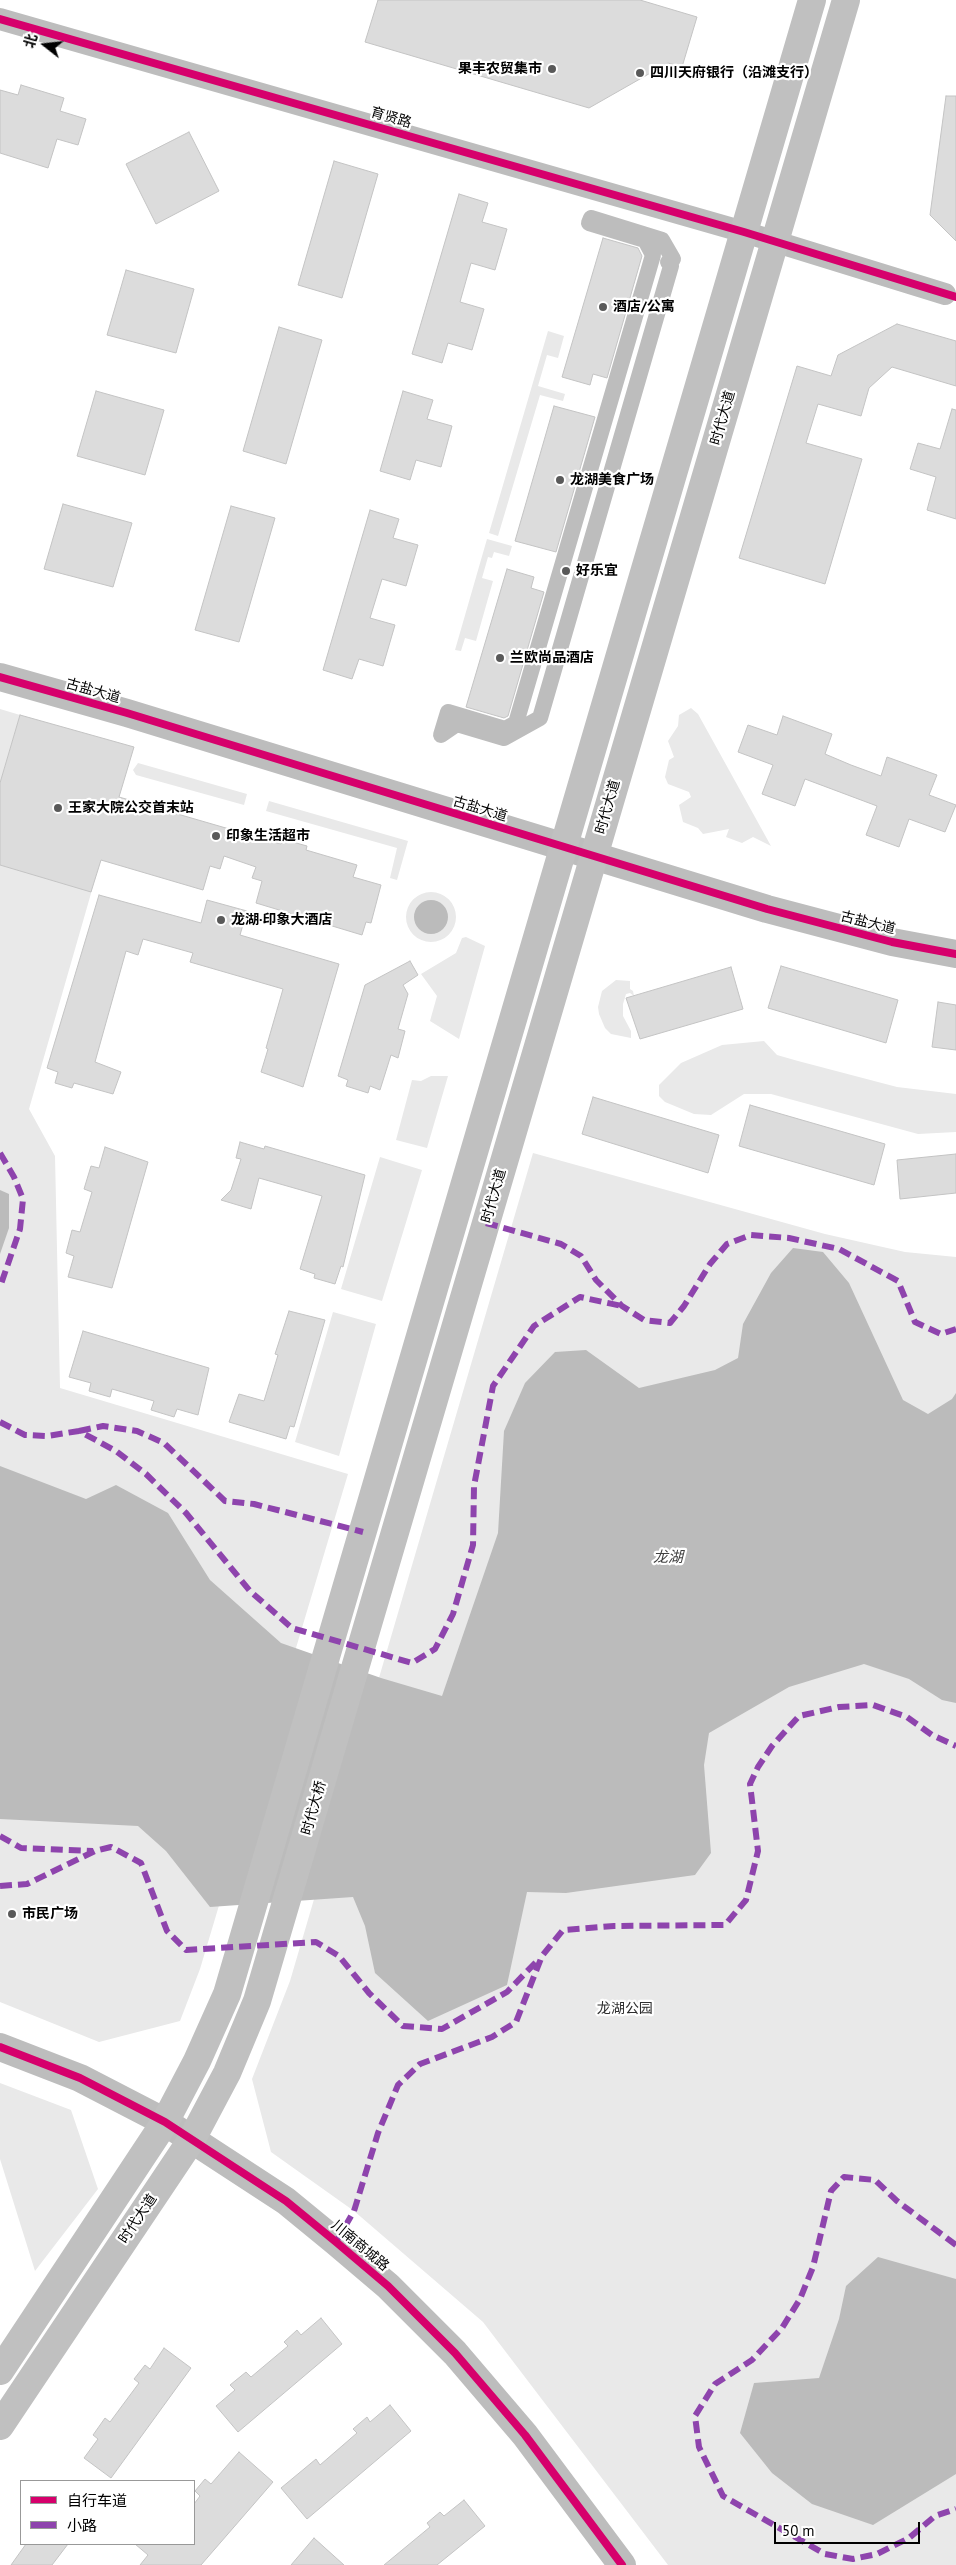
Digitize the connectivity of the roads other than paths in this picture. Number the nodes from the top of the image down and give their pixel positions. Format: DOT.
graph roads {
  1 [pos="812,0"];
  2 [pos="846,0"];
  3 [pos="0,19"];
  4 [pos="744,232"];
  5 [pos="775,241"];
  6 [pos="944,294"];
  7 [pos="0,677"];
  8 [pos="443,730"];
  9 [pos="563,848"];
  10 [pos="594,857"];
  11 [pos="956,954"];
  12 [pos="371,1614"];
  13 [pos="257,2001"];
  14 [pos="0,2047"];
  15 [pos="165,2122"];
  16 [pos="192,2139"];
  17 [pos="0,2371"];
  18 [pos="0,2426"];
  19 [pos="622,2565"];
  1 -- 4 [label="main road"];
  2 -- 5 [label="main road, 时代大道"];
  3 -- 4 [label="street, 育贤路"];
  4 -- 5 [label="street, 育贤路"];
  4 -- 9 [label="main road"];
  5 -- 6 [label="street, 育贤路"];
  5 -- 10 [label="main road, 时代大道"];
  7 -- 9 [label="street, 古盐大道"];
  8 -- 8 [label="street"];
  9 -- 10 [label="street, 古盐大道"];
  9 -- 15 [label="main road"];
  10 -- 11 [label="street, 古盐大道"];
  10 -- 12 [label="main road, 时代大道"];
  12 -- 13 [label="main road, 时代大桥"];
  13 -- 16 [label="main road, 时代大道"];
  14 -- 15 [label="street, 川南商城路"];
  15 -- 16 [label="street, 川南商城路"];
  15 -- 17 [label="main road"];
  16 -- 18 [label="main road, 时代大道"];
  16 -- 19 [label="street, 川南商城路"];
}
